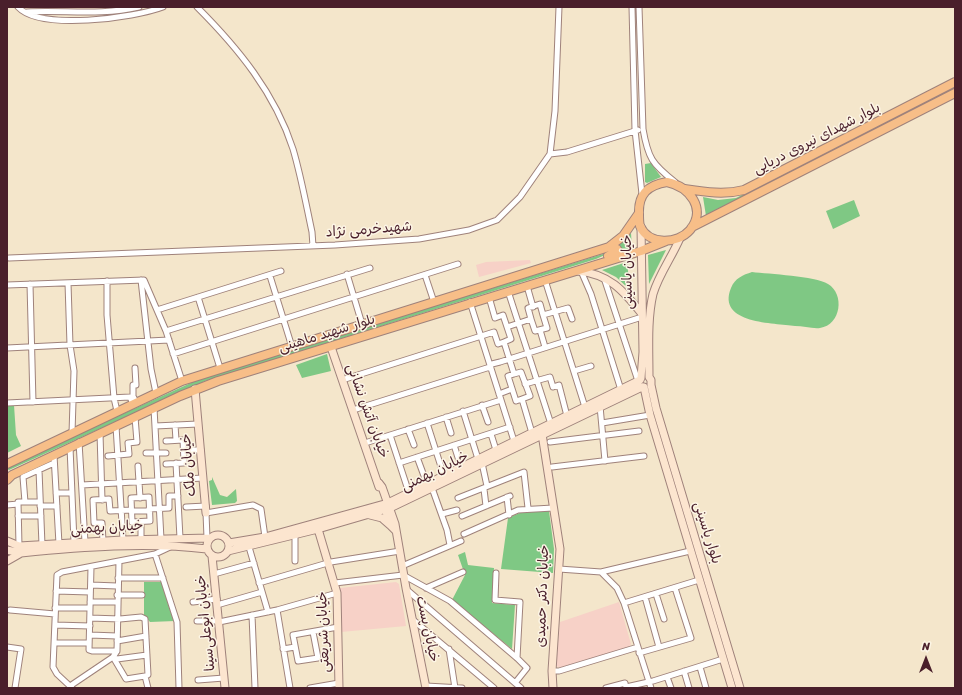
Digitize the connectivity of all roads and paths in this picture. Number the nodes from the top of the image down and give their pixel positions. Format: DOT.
graph roads {
  1 [pos="18,7"];
  2 [pos="139,7"];
  3 [pos="163,7"];
  4 [pos="197,7"];
  5 [pos="559,7"];
  6 [pos="632,7"];
  7 [pos="639,7"];
  8 [pos="22,12"];
  9 [pos="955,82"];
  10 [pos="955,92"];
  11 [pos="643,129"];
  12 [pos="636,130"];
  13 [pos="550,154"];
  14 [pos="677,184"];
  15 [pos="685,188"];
  16 [pos="642,194"];
  17 [pos="639,213"];
  18 [pos="640,227"];
  19 [pos="692,227"];
  20 [pos="680,238"];
  21 [pos="666,241"];
  22 [pos="313,246"];
  23 [pos="609,247"];
  24 [pos="641,251"];
  25 [pos="8,258"];
  26 [pos="458,264"];
  27 [pos="596,264"];
  28 [pos="370,268"];
  29 [pos="281,271"];
  30 [pos="578,271"];
  31 [pos="347,274"];
  32 [pos="426,275"];
  33 [pos="270,276"];
  34 [pos="604,278"];
  35 [pos="143,280"];
  36 [pos="545,280"];
  37 [pos="107,281"];
  38 [pos="68,283"];
  39 [pos="30,284"];
  40 [pos="7,285"];
  41 [pos="527,286"];
  42 [pos="508,291"];
  43 [pos="277,296"];
  44 [pos="198,297"];
  45 [pos="354,297"];
  46 [pos="489,297"];
  47 [pos="434,302"];
  48 [pos="470,302"];
  49 [pos="533,307"];
  50 [pos="157,310"];
  51 [pos="555,312"];
  52 [pos="543,315"];
  53 [pos="642,315"];
  54 [pos="204,318"];
  55 [pos="531,319"];
  56 [pos="572,319"];
  57 [pos="284,320"];
  58 [pos="518,323"];
  59 [pos="362,324"];
  60 [pos="619,324"];
  61 [pos="507,327"];
  62 [pos="603,329"];
  63 [pos="166,331"];
  64 [pos="538,331"];
  65 [pos="480,336"];
  66 [pos="169,340"];
  67 [pos="148,341"];
  68 [pos="212,341"];
  69 [pos="564,341"];
  70 [pos="504,342"];
  71 [pos="109,343"];
  72 [pos="70,345"];
  73 [pos="32,346"];
  74 [pos="292,346"];
  75 [pos="331,347"];
  76 [pos="545,347"];
  77 [pos="7,348"];
  78 [pos="528,353"];
  79 [pos="173,354"];
  80 [pos="509,359"];
  81 [pos="591,366"];
  82 [pos="135,368"];
  83 [pos="220,368"];
  84 [pos="490,368"];
  85 [pos="574,371"];
  86 [pos="514,374"];
  87 [pos="342,380"];
  88 [pos="182,381"];
  89 [pos="536,381"];
  90 [pos="643,383"];
  91 [pos="525,384"];
  92 [pos="195,389"];
  93 [pos="512,390"];
  94 [pos="621,390"];
  95 [pos="156,393"];
  96 [pos="499,394"];
  97 [pos="114,398"];
  98 [pos="522,399"];
  99 [pos="72,400"];
  100 [pos="133,400"];
  101 [pos="501,400"];
  102 [pos="33,402"];
  103 [pos="7,403"];
  104 [pos="482,405"];
  105 [pos="600,406"];
  106 [pos="585,407"];
  107 [pos="154,408"];
  108 [pos="353,410"];
  109 [pos="117,411"];
  110 [pos="463,411"];
  111 [pos="650,415"];
  112 [pos="567,416"];
  113 [pos="136,417"];
  114 [pos="446,417"];
  115 [pos="488,422"];
  116 [pos="427,423"];
  117 [pos="602,423"];
  118 [pos="198,424"];
  119 [pos="550,424"];
  120 [pos="175,425"];
  121 [pos="116,426"];
  122 [pos="155,426"];
  123 [pos="510,427"];
  124 [pos="408,429"];
  125 [pos="639,431"];
  126 [pos="532,432"];
  127 [pos="72,433"];
  128 [pos="100,433"];
  129 [pos="451,433"];
  130 [pos="491,434"];
  131 [pos="542,434"];
  132 [pos="390,435"];
  133 [pos="603,435"];
  134 [pos="166,440"];
  135 [pos="176,440"];
  136 [pos="472,440"];
  137 [pos="514,441"];
  138 [pos="79,442"];
  139 [pos="550,442"];
  140 [pos="365,443"];
  141 [pos="414,445"];
  142 [pos="454,445"];
  143 [pos="70,447"];
  144 [pos="183,450"];
  145 [pos="201,450"];
  146 [pos="496,450"];
  147 [pos="436,451"];
  148 [pos="146,453"];
  149 [pos="156,453"];
  150 [pos="166,453"];
  151 [pos="118,455"];
  152 [pos="108,456"];
  153 [pos="644,456"];
  154 [pos="417,457"];
  155 [pos="54,459"];
  156 [pos="480,461"];
  157 [pos="605,461"];
  158 [pos="399,462"];
  159 [pos="7,464"];
  160 [pos="166,464"];
  161 [pos="176,464"];
  162 [pos="138,466"];
  163 [pos="461,467"];
  164 [pos="552,467"];
  165 [pos="39,470"];
  166 [pos="9,476"];
  167 [pos="444,476"];
  168 [pos="203,478"];
  169 [pos="177,480"];
  170 [pos="158,481"];
  171 [pos="139,482"];
  172 [pos="120,483"];
  173 [pos="101,484"];
  174 [pos="82,485"];
  175 [pos="429,486"];
  176 [pos="486,488"];
  177 [pos="56,493"];
  178 [pos="72,493"];
  179 [pos="409,493"];
  180 [pos="178,496"];
  181 [pos="140,498"];
  182 [pos="458,498"];
  183 [pos="102,500"];
  184 [pos="25,502"];
  185 [pos="7,504"];
  186 [pos="18,504"];
  187 [pos="40,504"];
  188 [pos="57,506"];
  189 [pos="387,506"];
  190 [pos="486,506"];
  191 [pos="186,507"];
  192 [pos="160,508"];
  193 [pos="528,508"];
  194 [pos="553,508"];
  195 [pos="206,509"];
  196 [pos="121,510"];
  197 [pos="149,510"];
  198 [pos="457,510"];
  199 [pos="132,511"];
  200 [pos="84,512"];
  201 [pos="94,512"];
  202 [pos="368,514"];
  203 [pos="442,514"];
  204 [pos="509,515"];
  205 [pos="18,516"];
  206 [pos="41,516"];
  207 [pos="462,516"];
  208 [pos="141,522"];
  209 [pos="318,529"];
  210 [pos="393,529"];
  211 [pos="464,534"];
  212 [pos="295,535"];
  213 [pos="265,537"];
  214 [pos="180,538"];
  215 [pos="209,538"];
  216 [pos="161,539"];
  217 [pos="123,540"];
  218 [pos="141,540"];
  219 [pos="7,541"];
  220 [pos="103,541"];
  221 [pos="461,541"];
  222 [pos="74,542"];
  223 [pos="85,542"];
  224 [pos="59,544"];
  225 [pos="42,545"];
  226 [pos="450,545"];
  227 [pos="172,546"];
  228 [pos="229,547"];
  229 [pos="249,547"];
  230 [pos="20,549"];
  231 [pos="207,549"];
  232 [pos="7,550"];
  233 [pos="400,551"];
  234 [pos="690,551"];
  235 [pos="155,554"];
  236 [pos="212,556"];
  237 [pos="7,561"];
  238 [pos="119,561"];
  239 [pos="295,561"];
  240 [pos="254,563"];
  241 [pos="328,563"];
  242 [pos="402,566"];
  243 [pos="91,567"];
  244 [pos="560,569"];
  245 [pos="463,572"];
  246 [pos="496,572"];
  247 [pos="601,572"];
  248 [pos="214,574"];
  249 [pos="403,575"];
  250 [pos="118,578"];
  251 [pos="163,578"];
  252 [pos="699,580"];
  253 [pos="259,583"];
  254 [pos="335,583"];
  255 [pos="91,585"];
  256 [pos="117,586"];
  257 [pos="406,588"];
  258 [pos="426,588"];
  259 [pos="675,588"];
  260 [pos="56,591"];
  261 [pos="90,592"];
  262 [pos="262,592"];
  263 [pos="337,593"];
  264 [pos="656,594"];
  265 [pos="117,595"];
  266 [pos="142,595"];
  267 [pos="645,597"];
  268 [pos="90,602"];
  269 [pos="117,602"];
  270 [pos="193,602"];
  271 [pos="217,602"];
  272 [pos="624,603"];
  273 [pos="55,608"];
  274 [pos="90,608"];
  275 [pos="10,610"];
  276 [pos="276,610"];
  277 [pos="268,612"];
  278 [pos="55,614"];
  279 [pos="252,616"];
  280 [pos="90,618"];
  281 [pos="411,618"];
  282 [pos="117,619"];
  283 [pos="664,619"];
  284 [pos="197,621"];
  285 [pos="219,621"];
  286 [pos="55,625"];
  287 [pos="90,626"];
  288 [pos="338,627"];
  289 [pos="313,632"];
  290 [pos="90,635"];
  291 [pos="146,636"];
  292 [pos="117,638"];
  293 [pos="54,643"];
  294 [pos="89,643"];
  295 [pos="7,647"];
  296 [pos="295,647"];
  297 [pos="659,647"];
  298 [pos="283,649"];
  299 [pos="448,649"];
  300 [pos="639,650"];
  301 [pos="117,651"];
  302 [pos="147,655"];
  303 [pos="113,657"];
  304 [pos="517,658"];
  305 [pos="723,659"];
  306 [pos="700,667"];
  307 [pos="552,671"];
  308 [pos="684,671"];
  309 [pos="145,676"];
  310 [pos="667,677"];
  311 [pos="224,678"];
  312 [pos="198,680"];
  313 [pos="648,681"];
  314 [pos="515,683"];
  315 [pos="339,686"];
  316 [pos="71,687"];
  317 [pos="426,687"];
  318 [pos="14,688"];
  319 [pos="148,688"];
  320 [pos="179,688"];
  321 [pos="225,688"];
  322 [pos="255,688"];
  323 [pos="290,688"];
  324 [pos="310,688"];
  325 [pos="455,688"];
  326 [pos="460,688"];
  327 [pos="494,688"];
  328 [pos="521,688"];
  329 [pos="553,688"];
  330 [pos="606,688"];
  331 [pos="626,688"];
  332 [pos="651,688"];
  333 [pos="671,688"];
  334 [pos="689,688"];
  335 [pos="706,688"];
  336 [pos="732,688"];
  337 [pos="740,688"];
  1 -- 8 [label="street"];
  2 -- 8 [label="street"];
  3 -- 8 [label="street"];
  4 -- 22 [label="street"];
  5 -- 13 [label="street, شهیدخرمی نژاد"];
  6 -- 12 [label="street"];
  7 -- 11 [label="street"];
  9 -- 15 [label="main road, بلوار شهدای نیروی دریایی"];
  10 -- 19 [label="main road, بلوار شهدای نیروی دریایی"];
  11 -- 12 [label="street"];
  11 -- 14 [label="street"];
  12 -- 13 [label="street"];
  12 -- 16 [label="street"];
  13 -- 22 [label="street, شهیدخرمی نژاد"];
  14 -- 15 [label="main road"];
  14 -- 16 [label="main road"];
  15 -- 19 [label="main road"];
  16 -- 17 [label="main road"];
  17 -- 18 [label="main road"];
  17 -- 23 [label="main road, بلوار شهید ماهینی"];
  18 -- 21 [label="main road"];
  18 -- 24 [label="street, خیابان یاسینی"];
  19 -- 20 [label="main road"];
  20 -- 21 [label="main road"];
  20 -- 90 [label="street"];
  21 -- 24 [label="main road, بلوار شهید ماهینی"];
  22 -- 25 [label="street, شهیدخرمی نژاد"];
  23 -- 27 [label="main road"];
  23 -- 47 [label="main road, بلوار شهید ماهینی"];
  24 -- 27 [label="main road, بلوار شهید ماهینی"];
  24 -- 53 [label="street, خیابان یاسینی"];
  26 -- 32 [label="street"];
  27 -- 30 [label="main road, بلوار شهید ماهینی"];
  28 -- 31 [label="street"];
  29 -- 33 [label="street"];
  30 -- 34 [label="street"];
  30 -- 36 [label="main road, بلوار شهید ماهینی"];
  30 -- 62 [label="street"];
  31 -- 43 [label="street"];
  31 -- 45 [label="street"];
  32 -- 45 [label="street"];
  32 -- 47 [label="street"];
  33 -- 43 [label="street"];
  33 -- 44 [label="street"];
  34 -- 53 [label="street"];
  34 -- 60 [label="street"];
  35 -- 37 [label="street"];
  35 -- 50 [label="street"];
  35 -- 67 [label="street"];
  36 -- 41 [label="main road, بلوار شهید ماهینی"];
  36 -- 51 [label="street"];
  37 -- 38 [label="street"];
  37 -- 71 [label="street"];
  38 -- 39 [label="street"];
  38 -- 72 [label="street"];
  39 -- 40 [label="street"];
  39 -- 73 [label="street"];
  41 -- 42 [label="main road, بلوار شهید ماهینی"];
  41 -- 49 [label="street"];
  42 -- 46 [label="main road, بلوار شهید ماهینی"];
  42 -- 58 [label="street"];
  43 -- 54 [label="street"];
  43 -- 57 [label="street"];
  44 -- 50 [label="street"];
  44 -- 54 [label="street"];
  45 -- 57 [label="street"];
  45 -- 59 [label="street"];
  46 -- 48 [label="main road, بلوار شهید ماهینی"];
  46 -- 61 [label="street"];
  47 -- 59 [label="main road, بلوار شهید ماهینی"];
  48 -- 65 [label="street"];
  48 -- 75 [label="main road, بلوار شهید ماهینی"];
  49 -- 52 [label="street"];
  49 -- 55 [label="street"];
  50 -- 63 [label="street"];
  51 -- 52 [label="street"];
  51 -- 56 [label="street"];
  51 -- 69 [label="street"];
  52 -- 64 [label="street"];
  53 -- 60 [label="street"];
  53 -- 90 [label="street, بلوار یاسینی"];
  54 -- 63 [label="street"];
  54 -- 68 [label="street"];
  55 -- 58 [label="street"];
  55 -- 64 [label="street"];
  57 -- 68 [label="street"];
  57 -- 74 [label="street"];
  58 -- 61 [label="street"];
  58 -- 78 [label="street"];
  59 -- 74 [label="main road, بلوار شهید ماهینی"];
  60 -- 62 [label="street"];
  60 -- 90 [label="street"];
  61 -- 70 [label="street"];
  62 -- 69 [label="street"];
  62 -- 94 [label="street"];
  63 -- 66 [label="street"];
  64 -- 76 [label="street"];
  65 -- 70 [label="street"];
  65 -- 84 [label="street"];
  65 -- 87 [label="street"];
  66 -- 67 [label="street"];
  66 -- 79 [label="street"];
  67 -- 71 [label="street"];
  67 -- 95 [label="street"];
  68 -- 79 [label="street"];
  68 -- 83 [label="street"];
  69 -- 76 [label="street"];
  69 -- 85 [label="street"];
  70 -- 80 [label="street"];
  71 -- 72 [label="street"];
  71 -- 97 [label="street"];
  72 -- 73 [label="street"];
  72 -- 99 [label="street"];
  73 -- 77 [label="street"];
  73 -- 102 [label="street"];
  74 -- 83 [label="main road, بلوار شهید ماهینی"];
  75 -- 87 [label="street, خیابان آتش نشانی"];
  75 -- 92 [label="main road, بلوار شهید ماهینی"];
  76 -- 78 [label="street"];
  78 -- 80 [label="street"];
  78 -- 89 [label="street"];
  79 -- 88 [label="street"];
  80 -- 84 [label="street"];
  80 -- 86 [label="street"];
  81 -- 85 [label="street"];
  82 -- 100 [label="street"];
  83 -- 88 [label="main road, بلوار شهید ماهینی"];
  84 -- 96 [label="street"];
  84 -- 108 [label="street"];
  85 -- 106 [label="street"];
  86 -- 91 [label="street"];
  86 -- 93 [label="street"];
  87 -- 108 [label="street, خیابان آتش نشانی"];
  88 -- 95 [label="main road, بلوار شهید ماهینی"];
  89 -- 91 [label="street"];
  89 -- 112 [label="street"];
  89 -- 119 [label="street"];
  90 -- 94 [label="street, خیابان بهمنی"];
  90 -- 105 [label="street, خیابان بهمنی"];
  90 -- 111 [label="street, بلوار یاسینی"];
  90 -- 337 [label="street, بلوار یاسینی"];
  91 -- 98 [label="street"];
  92 -- 107 [label="main road, بلوار شهید ماهینی"];
  92 -- 118 [label="street, خیابان ملک"];
  93 -- 96 [label="street"];
  93 -- 98 [label="street"];
  94 -- 106 [label="street, خیابان بهمنی"];
  95 -- 100 [label="main road, بلوار شهید ماهینی"];
  96 -- 101 [label="street"];
  97 -- 99 [label="street"];
  97 -- 100 [label="street"];
  97 -- 109 [label="street"];
  98 -- 126 [label="street"];
  99 -- 102 [label="street"];
  99 -- 127 [label="street"];
  100 -- 109 [label="main road, بلوار شهید ماهینی"];
  101 -- 104 [label="street"];
  101 -- 123 [label="street"];
  102 -- 103 [label="street"];
  104 -- 110 [label="street"];
  104 -- 115 [label="street"];
  105 -- 117 [label="street"];
  105 -- 131 [label="street, خیابان بهمنی"];
  106 -- 112 [label="street, خیابان بهمنی"];
  107 -- 113 [label="main road, بلوار شهید ماهینی"];
  107 -- 122 [label="street"];
  108 -- 140 [label="street, خیابان آتش نشانی"];
  109 -- 127 [label="main road, بلوار شهید ماهینی"];
  110 -- 114 [label="street"];
  110 -- 136 [label="street"];
  111 -- 117 [label="street"];
  111 -- 234 [label="street, بلوار یاسینی"];
  112 -- 119 [label="street, خیابان بهمنی"];
  113 -- 121 [label="main road, بلوار شهید ماهینی"];
  113 -- 151 [label="street"];
  114 -- 116 [label="street"];
  114 -- 129 [label="street"];
  116 -- 124 [label="street"];
  116 -- 147 [label="street"];
  117 -- 133 [label="street"];
  118 -- 120 [label="street"];
  118 -- 145 [label="street, خیابان ملک"];
  119 -- 126 [label="street, خیابان بهمنی"];
  120 -- 122 [label="street"];
  120 -- 135 [label="street"];
  121 -- 128 [label="main road, بلوار شهید ماهینی"];
  121 -- 151 [label="street"];
  122 -- 149 [label="street"];
  123 -- 130 [label="street"];
  123 -- 137 [label="street"];
  124 -- 132 [label="street"];
  124 -- 141 [label="street"];
  125 -- 133 [label="street"];
  126 -- 137 [label="street, خیابان بهمنی"];
  127 -- 159 [label="main road, بلوار شهید ماهینی"];
  128 -- 138 [label="main road, بلوار شهید ماهینی"];
  128 -- 173 [label="street"];
  130 -- 136 [label="street"];
  130 -- 146 [label="street"];
  131 -- 156 [label="street, خیابان بهمنی"];
  131 -- 194 [label="street, خیابان دکتر حمیدی"];
  132 -- 140 [label="street"];
  132 -- 158 [label="street"];
  133 -- 139 [label="street"];
  133 -- 157 [label="street"];
  134 -- 135 [label="street"];
  135 -- 144 [label="street"];
  136 -- 142 [label="street"];
  136 -- 156 [label="street"];
  137 -- 146 [label="street, خیابان بهمنی"];
  138 -- 143 [label="main road, بلوار شهید ماهینی"];
  138 -- 174 [label="street"];
  140 -- 189 [label="street, خیابان آتش نشانی"];
  142 -- 147 [label="street"];
  142 -- 163 [label="street"];
  143 -- 155 [label="main road, بلوار شهید ماهینی"];
  143 -- 178 [label="street"];
  144 -- 145 [label="street"];
  144 -- 161 [label="street"];
  145 -- 168 [label="street, خیابان ملک"];
  146 -- 156 [label="street, خیابان بهمنی"];
  147 -- 154 [label="street"];
  147 -- 167 [label="street"];
  148 -- 149 [label="street"];
  149 -- 150 [label="street"];
  149 -- 170 [label="street"];
  151 -- 152 [label="street"];
  151 -- 172 [label="street"];
  153 -- 157 [label="street"];
  154 -- 158 [label="street"];
  154 -- 175 [label="street"];
  155 -- 165 [label="street"];
  155 -- 166 [label="main road, بلوار شهید ماهینی"];
  155 -- 177 [label="street"];
  156 -- 163 [label="street, خیابان بهمنی"];
  156 -- 175 [label="street, خیابان بهمنی"];
  156 -- 176 [label="street"];
  157 -- 164 [label="street"];
  158 -- 179 [label="street"];
  160 -- 161 [label="street"];
  161 -- 169 [label="street"];
  162 -- 171 [label="street"];
  163 -- 167 [label="street, خیابان بهمنی"];
  165 -- 184 [label="street"];
  165 -- 187 [label="street"];
  167 -- 175 [label="street, خیابان بهمنی"];
  168 -- 169 [label="street"];
  168 -- 195 [label="street, خیابان ملک"];
  169 -- 170 [label="street"];
  169 -- 180 [label="street"];
  170 -- 171 [label="street"];
  170 -- 192 [label="street"];
  171 -- 172 [label="street"];
  171 -- 181 [label="street"];
  172 -- 173 [label="street"];
  172 -- 196 [label="street"];
  173 -- 174 [label="street"];
  173 -- 183 [label="street"];
  174 -- 200 [label="street"];
  175 -- 179 [label="street, خیابان بهمنی"];
  175 -- 189 [label="street, خیابان بهمنی"];
  175 -- 203 [label="street"];
  176 -- 182 [label="street"];
  176 -- 190 [label="street"];
  176 -- 193 [label="street"];
  177 -- 178 [label="street"];
  177 -- 188 [label="street"];
  178 -- 222 [label="street"];
  179 -- 189 [label="street, خیابان بهمنی"];
  180 -- 192 [label="street"];
  180 -- 214 [label="street"];
  181 -- 197 [label="street"];
  181 -- 199 [label="street"];
  183 -- 196 [label="street"];
  183 -- 201 [label="street"];
  184 -- 186 [label="street"];
  184 -- 187 [label="street"];
  185 -- 186 [label="street"];
  186 -- 205 [label="street"];
  187 -- 188 [label="street"];
  187 -- 206 [label="street"];
  188 -- 224 [label="street"];
  189 -- 202 [label="street, خیابان بهمنی"];
  189 -- 210 [label="street"];
  189 -- 213 [label="street, خیابان بهمنی"];
  190 -- 204 [label="street"];
  190 -- 207 [label="street"];
  191 -- 195 [label="street"];
  192 -- 197 [label="street"];
  192 -- 216 [label="street"];
  193 -- 194 [label="street"];
  193 -- 204 [label="street"];
  194 -- 244 [label="street, خیابان دکتر حمیدی"];
  195 -- 213 [label="street"];
  195 -- 215 [label="street, خیابان ملک"];
  196 -- 199 [label="street"];
  196 -- 217 [label="street"];
  197 -- 199 [label="street"];
  197 -- 208 [label="street"];
  198 -- 203 [label="street"];
  199 -- 208 [label="street"];
  200 -- 201 [label="street"];
  200 -- 223 [label="street"];
  201 -- 220 [label="street"];
  202 -- 209 [label="street, خیابان بهمنی"];
  202 -- 210 [label="street"];
  203 -- 226 [label="street"];
  204 -- 211 [label="street"];
  205 -- 206 [label="street"];
  205 -- 230 [label="street"];
  206 -- 225 [label="street"];
  208 -- 218 [label="street"];
  209 -- 212 [label="street, خیابان بهمنی"];
  209 -- 241 [label="street, خیابان شریعتی"];
  210 -- 233 [label="street"];
  212 -- 229 [label="street, خیابان بهمنی"];
  212 -- 239 [label="street"];
  213 -- 228 [label="street, خیابان بهمنی"];
  214 -- 215 [label="street, خیابان بهمنی"];
  214 -- 216 [label="street, خیابان بهمنی"];
  215 -- 228 [label="street"];
  215 -- 231 [label="street"];
  216 -- 218 [label="street, خیابان بهمنی"];
  217 -- 218 [label="street, خیابان بهمنی"];
  217 -- 220 [label="street, خیابان بهمنی"];
  219 -- 230 [label="street, خیابان بهمنی"];
  220 -- 223 [label="street, خیابان بهمنی"];
  221 -- 226 [label="street"];
  222 -- 223 [label="street, خیابان بهمنی"];
  222 -- 224 [label="street, خیابان بهمنی"];
  224 -- 225 [label="street, خیابان بهمنی"];
  225 -- 230 [label="street, خیابان بهمنی"];
  226 -- 242 [label="street"];
  227 -- 230 [label="street, خیابان بهمنی"];
  227 -- 231 [label="street, خیابان بهمنی"];
  227 -- 235 [label="street"];
  228 -- 229 [label="street, خیابان بهمنی"];
  228 -- 236 [label="street"];
  229 -- 240 [label="street"];
  230 -- 232 [label="street, خیابان بهمنی"];
  230 -- 237 [label="street"];
  231 -- 236 [label="street"];
  233 -- 241 [label="street"];
  233 -- 242 [label="street"];
  234 -- 247 [label="street"];
  234 -- 252 [label="street, بلوار یاسینی"];
  235 -- 238 [label="street"];
  235 -- 251 [label="street"];
  236 -- 248 [label="street, خیابان ابوعلی‌سینا"];
  238 -- 243 [label="street"];
  238 -- 250 [label="street"];
  240 -- 248 [label="street"];
  240 -- 253 [label="street"];
  241 -- 253 [label="street"];
  241 -- 254 [label="street, خیابان شریعتی"];
  242 -- 249 [label="street, خیابان پست"];
  243 -- 255 [label="street"];
  243 -- 260 [label="street"];
  244 -- 247 [label="street"];
  244 -- 307 [label="street, خیابان دکتر حمیدی"];
  245 -- 258 [label="street"];
  246 -- 304 [label="street"];
  247 -- 272 [label="street"];
  248 -- 271 [label="street, خیابان ابوعلی‌سینا"];
  249 -- 254 [label="street"];
  249 -- 257 [label="street, خیابان پست"];
  249 -- 258 [label="street"];
  250 -- 251 [label="street"];
  250 -- 256 [label="street"];
  251 -- 320 [label="street"];
  252 -- 259 [label="street"];
  252 -- 305 [label="street, بلوار یاسینی"];
  253 -- 262 [label="street"];
  254 -- 263 [label="street, خیابان شریعتی"];
  255 -- 256 [label="street"];
  255 -- 261 [label="street"];
  256 -- 265 [label="street"];
  257 -- 281 [label="street, خیابان پست"];
  257 -- 314 [label="street"];
  258 -- 304 [label="street"];
  259 -- 264 [label="street"];
  259 -- 297 [label="street"];
  260 -- 261 [label="street"];
  260 -- 273 [label="street"];
  261 -- 268 [label="street"];
  262 -- 271 [label="street"];
  262 -- 277 [label="street"];
  263 -- 276 [label="street"];
  263 -- 288 [label="street, خیابان شریعتی"];
  264 -- 267 [label="street"];
  264 -- 283 [label="street"];
  265 -- 266 [label="street"];
  265 -- 269 [label="street"];
  267 -- 272 [label="street"];
  267 -- 297 [label="street"];
  268 -- 269 [label="street"];
  268 -- 274 [label="street"];
  269 -- 282 [label="street"];
  270 -- 271 [label="street"];
  271 -- 285 [label="street, خیابان ابوعلی‌سینا"];
  272 -- 300 [label="street"];
  273 -- 274 [label="street"];
  273 -- 278 [label="street"];
  274 -- 280 [label="street"];
  275 -- 278 [label="street"];
  276 -- 277 [label="street"];
  276 -- 298 [label="street"];
  277 -- 279 [label="street"];
  278 -- 286 [label="street"];
  279 -- 285 [label="street"];
  279 -- 322 [label="street"];
  280 -- 282 [label="street"];
  280 -- 287 [label="street"];
  281 -- 299 [label="street"];
  281 -- 317 [label="street, خیابان پست"];
  282 -- 291 [label="street"];
  282 -- 292 [label="street"];
  284 -- 285 [label="street"];
  285 -- 311 [label="street, خیابان ابوعلی‌سینا"];
  286 -- 287 [label="street"];
  286 -- 293 [label="street"];
  287 -- 290 [label="street"];
  288 -- 289 [label="street"];
  288 -- 315 [label="street, خیابان شریعتی"];
  289 -- 296 [label="street"];
  289 -- 296 [label="street"];
  290 -- 292 [label="street"];
  290 -- 294 [label="street"];
  291 -- 292 [label="street"];
  291 -- 302 [label="street"];
  292 -- 301 [label="street"];
  293 -- 294 [label="street"];
  293 -- 316 [label="street"];
  294 -- 301 [label="street"];
  295 -- 318 [label="street"];
  296 -- 298 [label="street"];
  297 -- 300 [label="street"];
  298 -- 323 [label="street"];
  299 -- 325 [label="street"];
  299 -- 327 [label="street"];
  300 -- 307 [label="street"];
  300 -- 313 [label="street"];
  301 -- 303 [label="street"];
  302 -- 303 [label="street"];
  302 -- 309 [label="street"];
  303 -- 309 [label="street"];
  303 -- 316 [label="street"];
  304 -- 314 [label="street"];
  305 -- 306 [label="street"];
  305 -- 336 [label="street, بلوار یاسینی"];
  306 -- 308 [label="street"];
  306 -- 335 [label="street"];
  307 -- 329 [label="street, خیابان دکتر حمیدی"];
  308 -- 310 [label="street"];
  308 -- 334 [label="street"];
  309 -- 319 [label="street"];
  310 -- 313 [label="street"];
  310 -- 333 [label="street"];
  311 -- 312 [label="street"];
  311 -- 321 [label="street, خیابان ابوعلی‌سینا"];
  313 -- 331 [label="street"];
  313 -- 332 [label="street"];
  314 -- 328 [label="street"];
  315 -- 324 [label="street"];
  317 -- 325 [label="street"];
  325 -- 326 [label="street"];
  330 -- 331 [label="street"];
}
